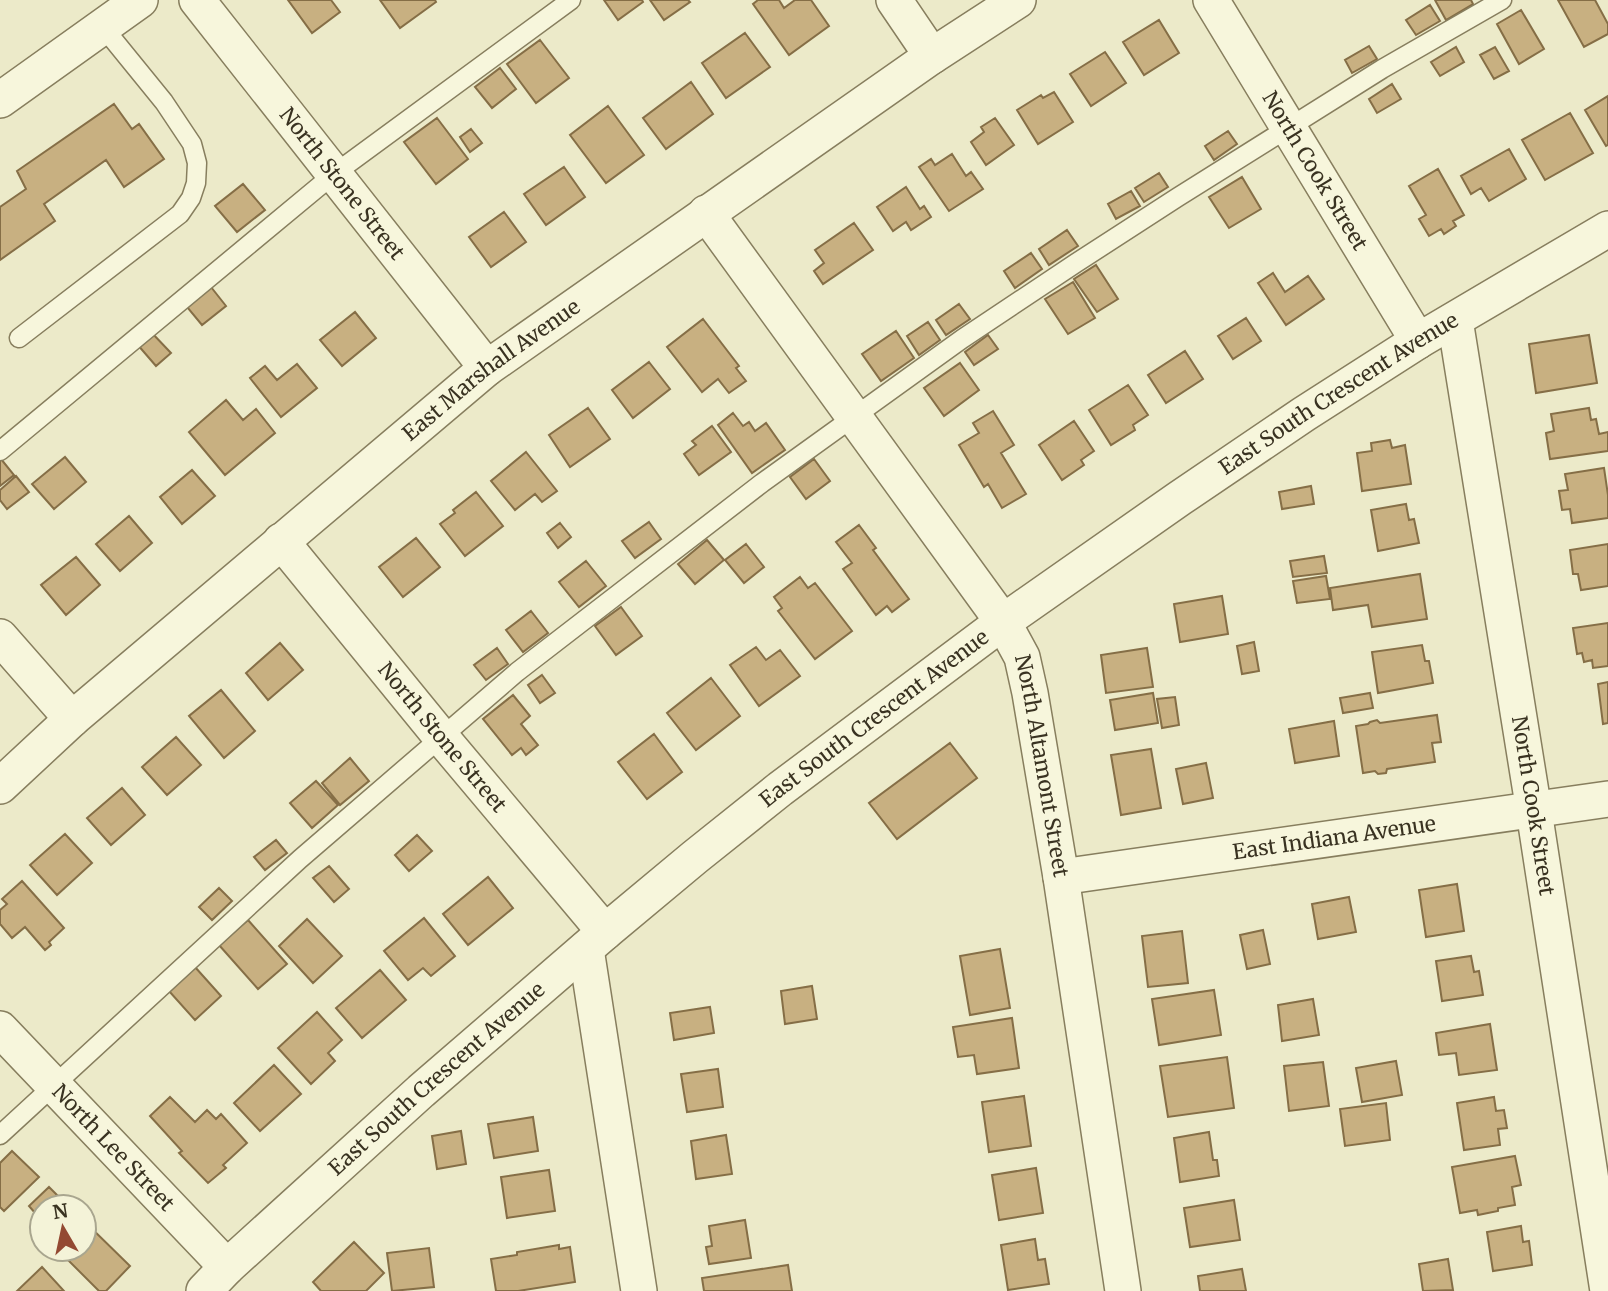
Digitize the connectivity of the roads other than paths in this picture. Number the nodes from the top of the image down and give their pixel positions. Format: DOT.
graph roads {
  1 [pos="140,0"];
  2 [pos="197,0"];
  3 [pos="571,0"];
  4 [pos="894,0"];
  5 [pos="1018,0"];
  6 [pos="1211,0"];
  7 [pos="1502,0"];
  8 [pos="103,27"];
  9 [pos="932,56"];
  10 [pos="0,100"];
  11 [pos="1289,127"];
  12 [pos="334,174"];
  13 [pos="706,213"];
  14 [pos="1608,229"];
  15 [pos="1455,320"];
  16 [pos="19,338"];
  17 [pos="1418,341"];
  18 [pos="487,368"];
  19 [pos="854,418"];
  20 [pos="0,451"];
  21 [pos="281,541"];
  22 [pos="1003,622"];
  23 [pos="0,637"];
  24 [pos="72,719"];
  25 [pos="441,737"];
  26 [pos="0,786"];
  27 [pos="1608,799"];
  28 [pos="1534,811"];
  29 [pos="1060,877"];
  30 [pos="596,941"];
  31 [pos="0,1029"];
  32 [pos="54,1085"];
  33 [pos="0,1135"];
  34 [pos="216,1279"];
  35 [pos="639,1291"];
  36 [pos="1122,1291"];
  37 [pos="1608,1291"];
  1 -- 8 [label="street"];
  2 -- 12 [label="street, North Stone Street"];
  3 -- 12 [label="lane"];
  4 -- 9 [label="street"];
  5 -- 9 [label="street, East Marshall Avenue"];
  6 -- 11 [label="street, North Cook Street"];
  7 -- 11 [label="lane"];
  8 -- 10 [label="street"];
  8 -- 16 [label="lane"];
  9 -- 13 [label="street, East Marshall Avenue"];
  11 -- 17 [label="street, North Cook Street"];
  11 -- 19 [label="lane"];
  12 -- 18 [label="street, North Stone Street"];
  12 -- 20 [label="lane"];
  13 -- 18 [label="street, East Marshall Avenue"];
  13 -- 19 [label="street, North Altamont Street"];
  14 -- 15 [label="street, East South Crescent Avenue"];
  15 -- 17 [label="street, East South Crescent Avenue"];
  15 -- 28 [label="street, North Cook Street"];
  17 -- 22 [label="street, East South Crescent Avenue"];
  18 -- 21 [label="street, East Marshall Avenue"];
  19 -- 22 [label="street, North Altamont Street"];
  19 -- 25 [label="lane"];
  21 -- 24 [label="street, East Marshall Avenue"];
  21 -- 25 [label="street, North Stone Street"];
  22 -- 29 [label="street, North Altamont Street"];
  22 -- 30 [label="street, East South Crescent Avenue"];
  23 -- 24 [label="street"];
  24 -- 26 [label="street, East Marshall Avenue"];
  25 -- 30 [label="street, North Stone Street"];
  25 -- 32 [label="lane"];
  27 -- 28 [label="street, East Indiana Avenue"];
  28 -- 29 [label="street, East Indiana Avenue"];
  28 -- 37 [label="street, North Cook Street"];
  29 -- 36 [label="street, North Altamont Street"];
  30 -- 34 [label="street, East South Crescent Avenue"];
  30 -- 35 [label="street"];
  31 -- 32 [label="street, North Lee Street"];
  32 -- 33 [label="lane"];
  32 -- 34 [label="street, North Lee Street"];
}
